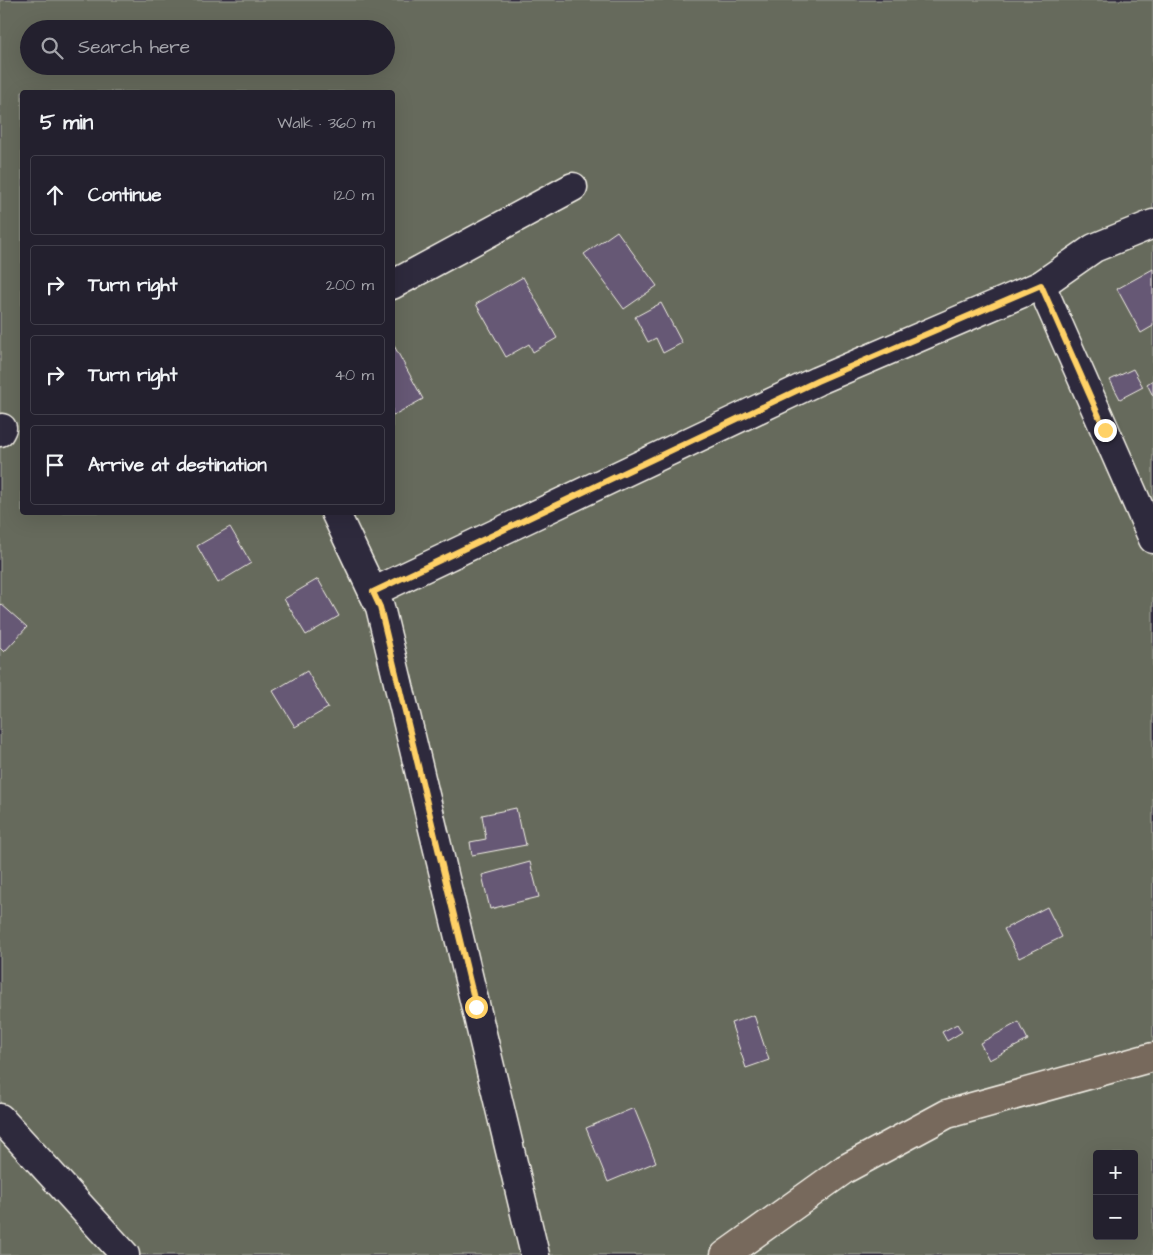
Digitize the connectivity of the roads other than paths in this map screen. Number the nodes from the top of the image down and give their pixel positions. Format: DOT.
graph roads {
  1 [pos="573,187"];
  2 [pos="1153,224"];
  3 [pos="395,283"];
  4 [pos="1041,285"];
  5 [pos="336,515"];
  6 [pos="1153,538"];
  7 [pos="373,592"];
  8 [pos="1153,1057"];
  9 [pos="0,1118"];
  10 [pos="125,1255"];
  11 [pos="535,1255"];
  12 [pos="725,1255"];
  1 -- 3 [label="street"];
  2 -- 4 [label="street"];
  4 -- 6 [label="street"];
  4 -- 7 [label="street"];
  5 -- 7 [label="street"];
  7 -- 11 [label="street"];
  8 -- 12 [label="main road"];
  9 -- 10 [label="street"];
}
